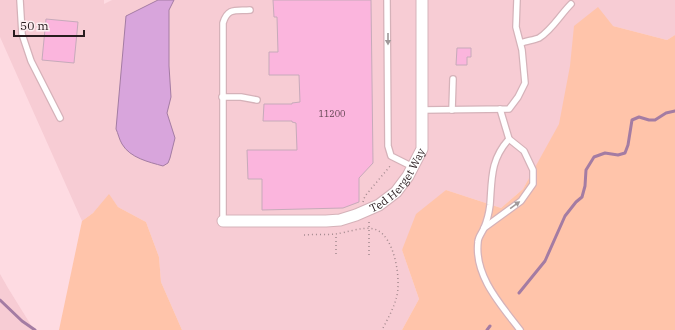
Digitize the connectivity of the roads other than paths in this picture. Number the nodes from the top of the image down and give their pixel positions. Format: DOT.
graph roads {
  1 [pos="20,0"];
  2 [pos="388,0"];
  3 [pos="422,0"];
  4 [pos="516,0"];
  5 [pos="571,4"];
  6 [pos="250,10"];
  7 [pos="521,43"];
  8 [pos="453,80"];
  9 [pos="222,97"];
  10 [pos="257,100"];
  11 [pos="500,109"];
  12 [pos="422,110"];
  13 [pos="452,110"];
  14 [pos="60,118"];
  15 [pos="508,139"];
  16 [pos="413,167"];
  17 [pos="223,221"];
  18 [pos="484,229"];
  19 [pos="520,330"];
  1 -- 14 [label="lane"];
  2 -- 16 [label="lane, one-way"];
  3 -- 12 [label="street, Ted Herget Way"];
  4 -- 7 [label="lane"];
  5 -- 7 [label="lane"];
  6 -- 9 [label="lane"];
  7 -- 11 [label="lane"];
  8 -- 13 [label="lane"];
  9 -- 10 [label="lane"];
  9 -- 17 [label="lane"];
  11 -- 13 [label="lane"];
  11 -- 15 [label="lane"];
  12 -- 13 [label="lane"];
  12 -- 16 [label="street, Ted Herget Way"];
  15 -- 18 [label="lane"];
  18 -- 15 [label="lane, one-way"];
  16 -- 17 [label="street, Ted Herget Way"];
  18 -- 19 [label="lane"];
}
